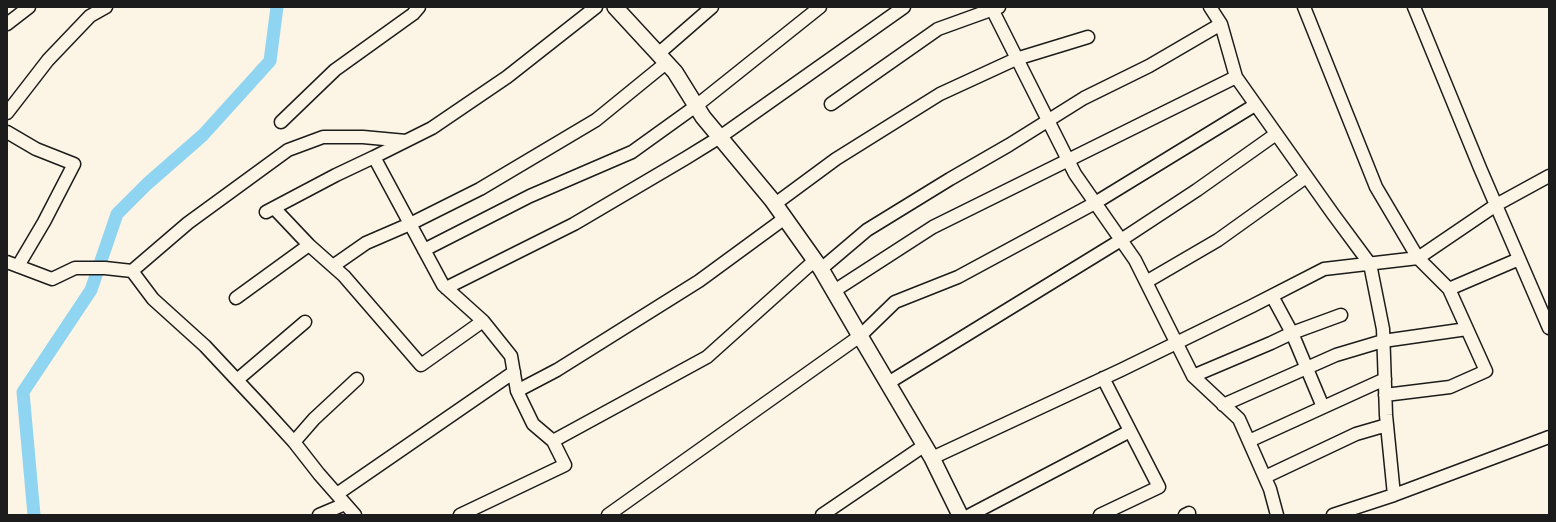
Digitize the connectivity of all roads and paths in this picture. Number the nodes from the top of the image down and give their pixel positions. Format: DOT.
graph roads {
  1 [pos="29,7"];
  2 [pos="106,7"];
  3 [pos="419,7"];
  4 [pos="596,7"];
  5 [pos="615,7"];
  6 [pos="712,7"];
  7 [pos="820,7"];
  8 [pos="904,7"];
  9 [pos="1210,7"];
  10 [pos="1304,7"];
  11 [pos="1414,7"];
  12 [pos="994,8"];
  13 [pos="7,24"];
  14 [pos="1221,24"];
  15 [pos="1088,37"];
  16 [pos="662,59"];
  17 [pos="1016,59"];
  18 [pos="1236,77"];
  19 [pos="831,104"];
  20 [pos="1255,105"];
  21 [pos="696,106"];
  22 [pos="7,113"];
  23 [pos="1048,121"];
  24 [pos="282,122"];
  25 [pos="7,132"];
  26 [pos="1276,134"];
  27 [pos="720,137"];
  28 [pos="406,141"];
  29 [pos="374,157"];
  30 [pos="1067,160"];
  31 [pos="1549,176"];
  32 [pos="1306,177"];
  33 [pos="1095,203"];
  34 [pos="775,204"];
  35 [pos="1496,205"];
  36 [pos="785,218"];
  37 [pos="410,224"];
  38 [pos="1121,240"];
  39 [pos="308,245"];
  40 [pos="424,250"];
  41 [pos="1418,258"];
  42 [pos="1519,259"];
  43 [pos="13,264"];
  44 [pos="1370,264"];
  45 [pos="818,265"];
  46 [pos="332,266"];
  47 [pos="132,271"];
  48 [pos="1146,282"];
  49 [pos="446,288"];
  50 [pos="1450,289"];
  51 [pos="834,291"];
  52 [pos="1272,296"];
  53 [pos="236,298"];
  54 [pos="1341,314"];
  55 [pos="305,322"];
  56 [pos="483,322"];
  57 [pos="1549,328"];
  58 [pos="1467,329"];
  59 [pos="1292,333"];
  60 [pos="860,336"];
  61 [pos="1383,341"];
  62 [pos="1176,343"];
  63 [pos="1306,367"];
  64 [pos="514,372"];
  65 [pos="1193,376"];
  66 [pos="1103,378"];
  67 [pos="357,379"];
  68 [pos="1385,379"];
  69 [pos="237,380"];
  70 [pos="888,383"];
  71 [pos="517,391"];
  72 [pos="1385,395"];
  73 [pos="1223,405"];
  74 [pos="1323,407"];
  75 [pos="1387,425"];
  76 [pos="1130,431"];
  77 [pos="1549,436"];
  78 [pos="552,441"];
  79 [pos="1249,441"];
  80 [pos="294,442"];
  81 [pos="925,445"];
  82 [pos="932,458"];
  83 [pos="1264,477"];
  84 [pos="336,494"];
  85 [pos="1394,495"];
  86 [pos="345,504"];
  87 [pos="319,515"];
  88 [pos="355,515"];
  89 [pos="460,515"];
  90 [pos="608,515"];
  91 [pos="822,515"];
  92 [pos="960,515"];
  93 [pos="970,515"];
  94 [pos="1100,515"];
  95 [pos="1277,515"];
  96 [pos="1334,515"];
  1 -- 13 [label="street"];
  2 -- 22 [label="street"];
  3 -- 24 [label="street"];
  4 -- 28 [label="street"];
  5 -- 16 [label="street"];
  6 -- 16 [label="street"];
  7 -- 21 [label="street"];
  8 -- 27 [label="street"];
  9 -- 14 [label="street"];
  10 -- 41 [label="street"];
  11 -- 35 [label="street"];
  12 -- 17 [label="street"];
  12 -- 19 [label="street"];
  14 -- 18 [label="street"];
  14 -- 23 [label="street"];
  15 -- 17 [label="street"];
  16 -- 21 [label="street"];
  16 -- 37 [label="street"];
  17 -- 23 [label="street"];
  17 -- 34 [label="street"];
  18 -- 20 [label="street"];
  18 -- 30 [label="street"];
  20 -- 26 [label="street"];
  20 -- 33 [label="street"];
  21 -- 27 [label="street"];
  21 -- 40 [label="street"];
  23 -- 30 [label="street"];
  23 -- 45 [label="street"];
  25 -- 43 [label="street"];
  26 -- 32 [label="street"];
  26 -- 38 [label="street"];
  27 -- 34 [label="street"];
  27 -- 49 [label="street"];
  28 -- 29 [label="street"];
  28 -- 47 [label="street"];
  29 -- 37 [label="street"];
  29 -- 39 [label="street"];
  30 -- 33 [label="street"];
  30 -- 51 [label="street"];
  31 -- 35 [label="street"];
  32 -- 44 [label="street"];
  32 -- 48 [label="street"];
  33 -- 38 [label="street"];
  33 -- 60 [label="street"];
  34 -- 36 [label="street"];
  35 -- 41 [label="street"];
  35 -- 42 [label="street"];
  36 -- 45 [label="street"];
  36 -- 71 [label="street"];
  37 -- 40 [label="street"];
  37 -- 46 [label="street"];
  38 -- 48 [label="street"];
  38 -- 70 [label="street"];
  39 -- 46 [label="street"];
  39 -- 53 [label="street"];
  40 -- 49 [label="street"];
  41 -- 44 [label="street"];
  41 -- 50 [label="street"];
  42 -- 50 [label="street"];
  42 -- 57 [label="street"];
  43 -- 47 [label="street"];
  44 -- 52 [label="street"];
  44 -- 61 [label="street"];
  45 -- 51 [label="street"];
  45 -- 78 [label="street"];
  46 -- 56 [label="street"];
  47 -- 69 [label="street"];
  48 -- 62 [label="street"];
  49 -- 56 [label="street"];
  50 -- 58 [label="street"];
  51 -- 60 [label="street"];
  52 -- 59 [label="street"];
  52 -- 62 [label="street"];
  54 -- 59 [label="street"];
  55 -- 69 [label="street"];
  56 -- 64 [label="street"];
  58 -- 61 [label="street"];
  58 -- 72 [label="street"];
  59 -- 63 [label="street"];
  59 -- 65 [label="street"];
  60 -- 70 [label="street"];
  60 -- 90 [label="street"];
  61 -- 63 [label="street"];
  61 -- 68 [label="street"];
  62 -- 65 [label="street"];
  62 -- 66 [label="street"];
  63 -- 73 [label="street"];
  63 -- 74 [label="street"];
  64 -- 71 [label="street"];
  64 -- 84 [label="street"];
  65 -- 73 [label="street"];
  66 -- 76 [label="street"];
  66 -- 82 [label="street"];
  67 -- 80 [label="street"];
  68 -- 72 [label="street"];
  68 -- 74 [label="street"];
  69 -- 80 [label="street"];
  70 -- 81 [label="street"];
  71 -- 78 [label="street"];
  72 -- 75 [label="street"];
  73 -- 79 [label="street"];
  74 -- 79 [label="street"];
  75 -- 83 [label="street"];
  75 -- 85 [label="street"];
  76 -- 93 [label="street"];
  76 -- 94 [label="street"];
  77 -- 85 [label="street"];
  78 -- 89 [label="street"];
  79 -- 83 [label="street"];
  80 -- 84 [label="street"];
  81 -- 82 [label="street"];
  81 -- 91 [label="street"];
  82 -- 92 [label="street"];
  83 -- 95 [label="street"];
  84 -- 86 [label="street"];
  85 -- 96 [label="street"];
  86 -- 87 [label="street"];
  86 -- 88 [label="street"];
}
